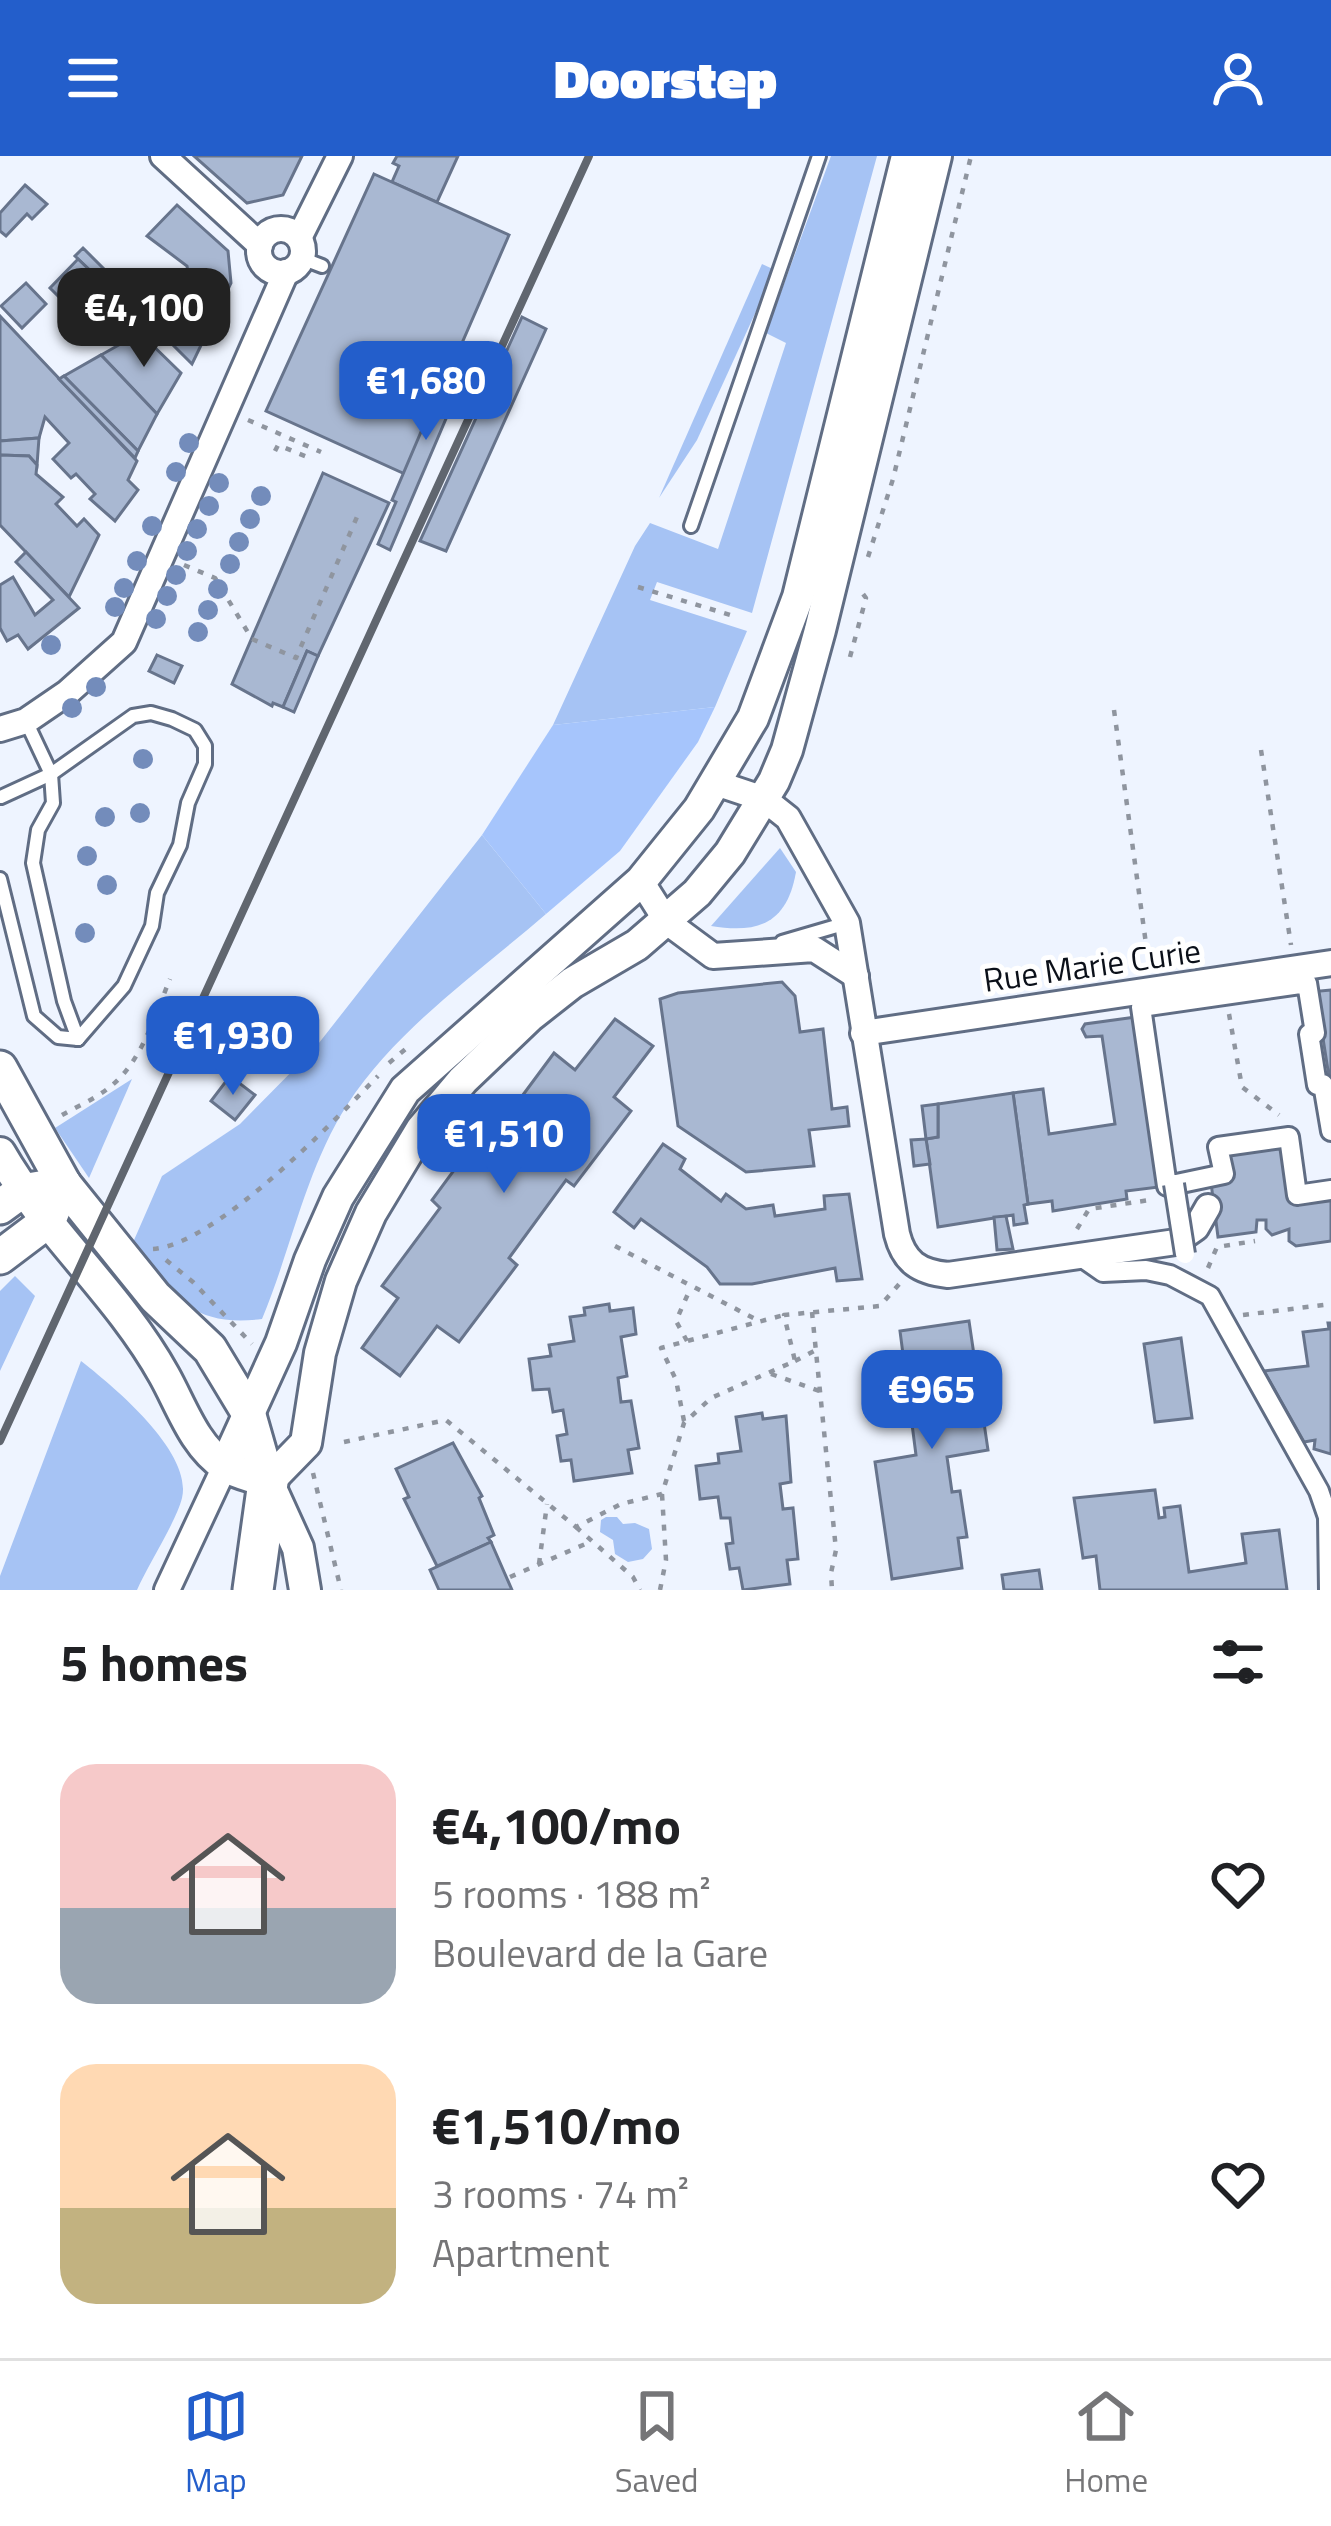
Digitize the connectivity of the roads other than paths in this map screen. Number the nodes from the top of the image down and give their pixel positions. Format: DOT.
graph roads {
  1 [pos="163,156"];
  2 [pos="340,156"];
  3 [pos="819,156"];
  4 [pos="907,156"];
  5 [pos="936,156"];
  6 [pos="260,244"];
  7 [pos="302,258"];
  8 [pos="691,526"];
  9 [pos="26,721"];
  10 [pos="0,729"];
  11 [pos="51,774"];
  12 [pos="716,783"];
  13 [pos="1,794"];
  14 [pos="764,800"];
  15 [pos="0,812"];
  16 [pos="0,879"];
  17 [pos="641,881"];
  18 [pos="667,922"];
  19 [pos="847,923"];
  20 [pos="746,952"];
  21 [pos="1331,963"];
  22 [pos="856,976"];
  23 [pos="1152,998"];
  24 [pos="863,1033"];
  25 [pos="78,1039"];
  26 [pos="0,1068"];
  27 [pos="1331,1131"];
  28 [pos="0,1153"];
  29 [pos="64,1184"];
  30 [pos="1172,1185"];
  31 [pos="1331,1190"];
  32 [pos="11,1199"];
  33 [pos="1208,1208"];
  34 [pos="49,1220"];
  35 [pos="1185,1254"];
  36 [pos="1080,1256"];
  37 [pos="0,1257"];
  38 [pos="248,1412"];
  39 [pos="225,1466"];
  40 [pos="1331,1467"];
  41 [pos="1308,1470"];
  42 [pos="268,1482"];
  43 [pos="1330,1515"];
  44 [pos="167,1590"];
  45 [pos="253,1590"];
  46 [pos="293,1590"];
  47 [pos="305,1590"];
  48 [pos="1329,1590"];
  1 -- 6 [label="street"];
  2 -- 7 [label="street"];
  3 -- 8 [label="lane"];
  4 -- 12 [label="street"];
  5 -- 14 [label="street"];
  6 -- 7 [label="street"];
  6 -- 7 [label="street"];
  7 -- 9 [label="street"];
  9 -- 10 [label="street"];
  9 -- 11 [label="lane"];
  11 -- 13 [label="lane"];
  11 -- 25 [label="lane"];
  11 -- 25 [label="lane"];
  12 -- 14 [label="street"];
  12 -- 17 [label="street"];
  13 -- 15 [label="lane"];
  14 -- 18 [label="street"];
  14 -- 19 [label="street"];
  16 -- 25 [label="lane"];
  17 -- 18 [label="street"];
  17 -- 38 [label="street"];
  18 -- 20 [label="street"];
  18 -- 42 [label="street"];
  19 -- 20 [label="lane"];
  19 -- 22 [label="street"];
  20 -- 22 [label="street"];
  21 -- 23 [label="street, Rue Marie Curie"];
  22 -- 24 [label="street"];
  23 -- 24 [label="street, Rue Marie Curie"];
  23 -- 27 [label="street"];
  23 -- 30 [label="street"];
  24 -- 36 [label="street"];
  26 -- 29 [label="main road"];
  28 -- 32 [label="street"];
  29 -- 32 [label="main road"];
  29 -- 34 [label="main road"];
  29 -- 38 [label="main road"];
  30 -- 31 [label="street"];
  30 -- 35 [label="street, bridge"];
  32 -- 34 [label="street"];
  33 -- 36 [label="street"];
  34 -- 37 [label="main road"];
  34 -- 39 [label="street"];
  36 -- 41 [label="street"];
  38 -- 39 [label="street"];
  38 -- 42 [label="main road"];
  39 -- 42 [label="street"];
  39 -- 44 [label="street"];
  40 -- 41 [label="street"];
  41 -- 43 [label="street"];
  42 -- 45 [label="highway"];
  42 -- 46 [label="lane"];
  42 -- 47 [label="street"];
  43 -- 48 [label="street"];
}
